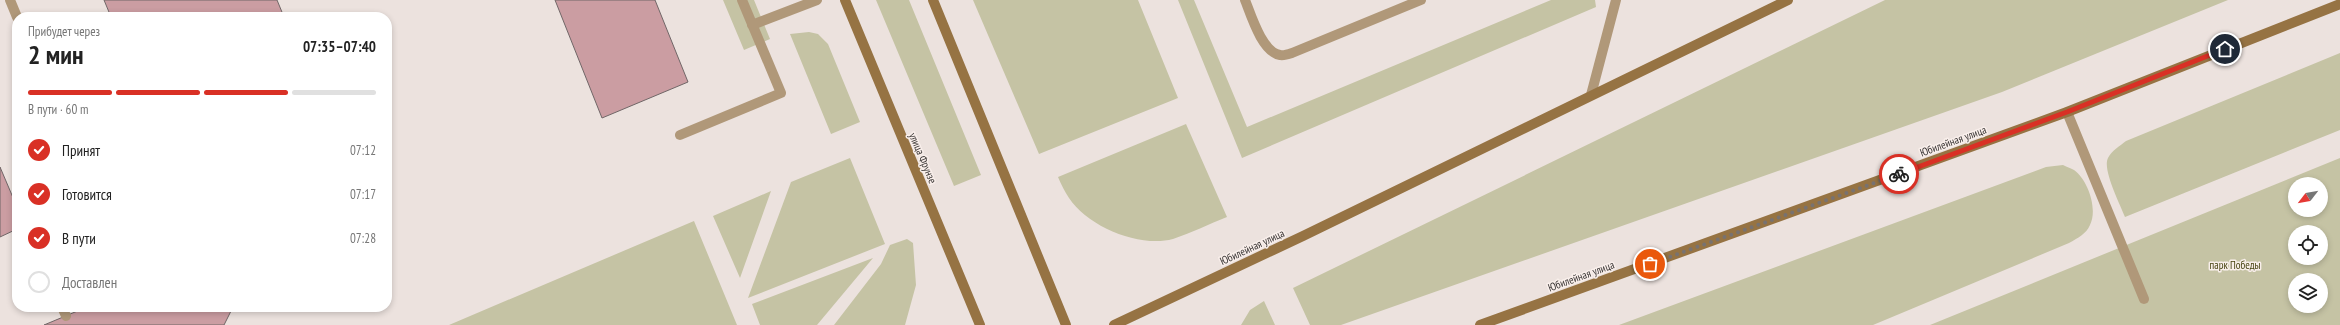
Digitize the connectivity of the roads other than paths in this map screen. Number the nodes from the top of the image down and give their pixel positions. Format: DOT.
graph roads {
  1 [pos="10,0"];
  2 [pos="742,0"];
  3 [pos="817,0"];
  4 [pos="844,0"];
  5 [pos="933,0"];
  6 [pos="1245,0"];
  7 [pos="1421,0"];
  8 [pos="1616,0"];
  9 [pos="1788,0"];
  10 [pos="2340,4"];
  11 [pos="15,12"];
  12 [pos="752,24"];
  13 [pos="1591,95"];
  14 [pos="2067,112"];
  15 [pos="680,134"];
  16 [pos="2144,299"];
  17 [pos="980,325"];
  18 [pos="1066,325"];
  19 [pos="1114,325"];
  20 [pos="1480,325"];
  1 -- 11 [label="lane"];
  2 -- 12 [label="lane"];
  3 -- 12 [label="lane"];
  4 -- 17 [label="main road, улица Фрунзе"];
  5 -- 18 [label="main road"];
  6 -- 7 [label="lane"];
  8 -- 13 [label="lane"];
  9 -- 13 [label="main road, Юбилейная улица"];
  10 -- 14 [label="main road, Юбилейная улица"];
  12 -- 15 [label="lane"];
  13 -- 19 [label="main road, Юбилейная улица"];
  14 -- 16 [label="lane"];
  14 -- 20 [label="main road, Юбилейная улица"];
}
